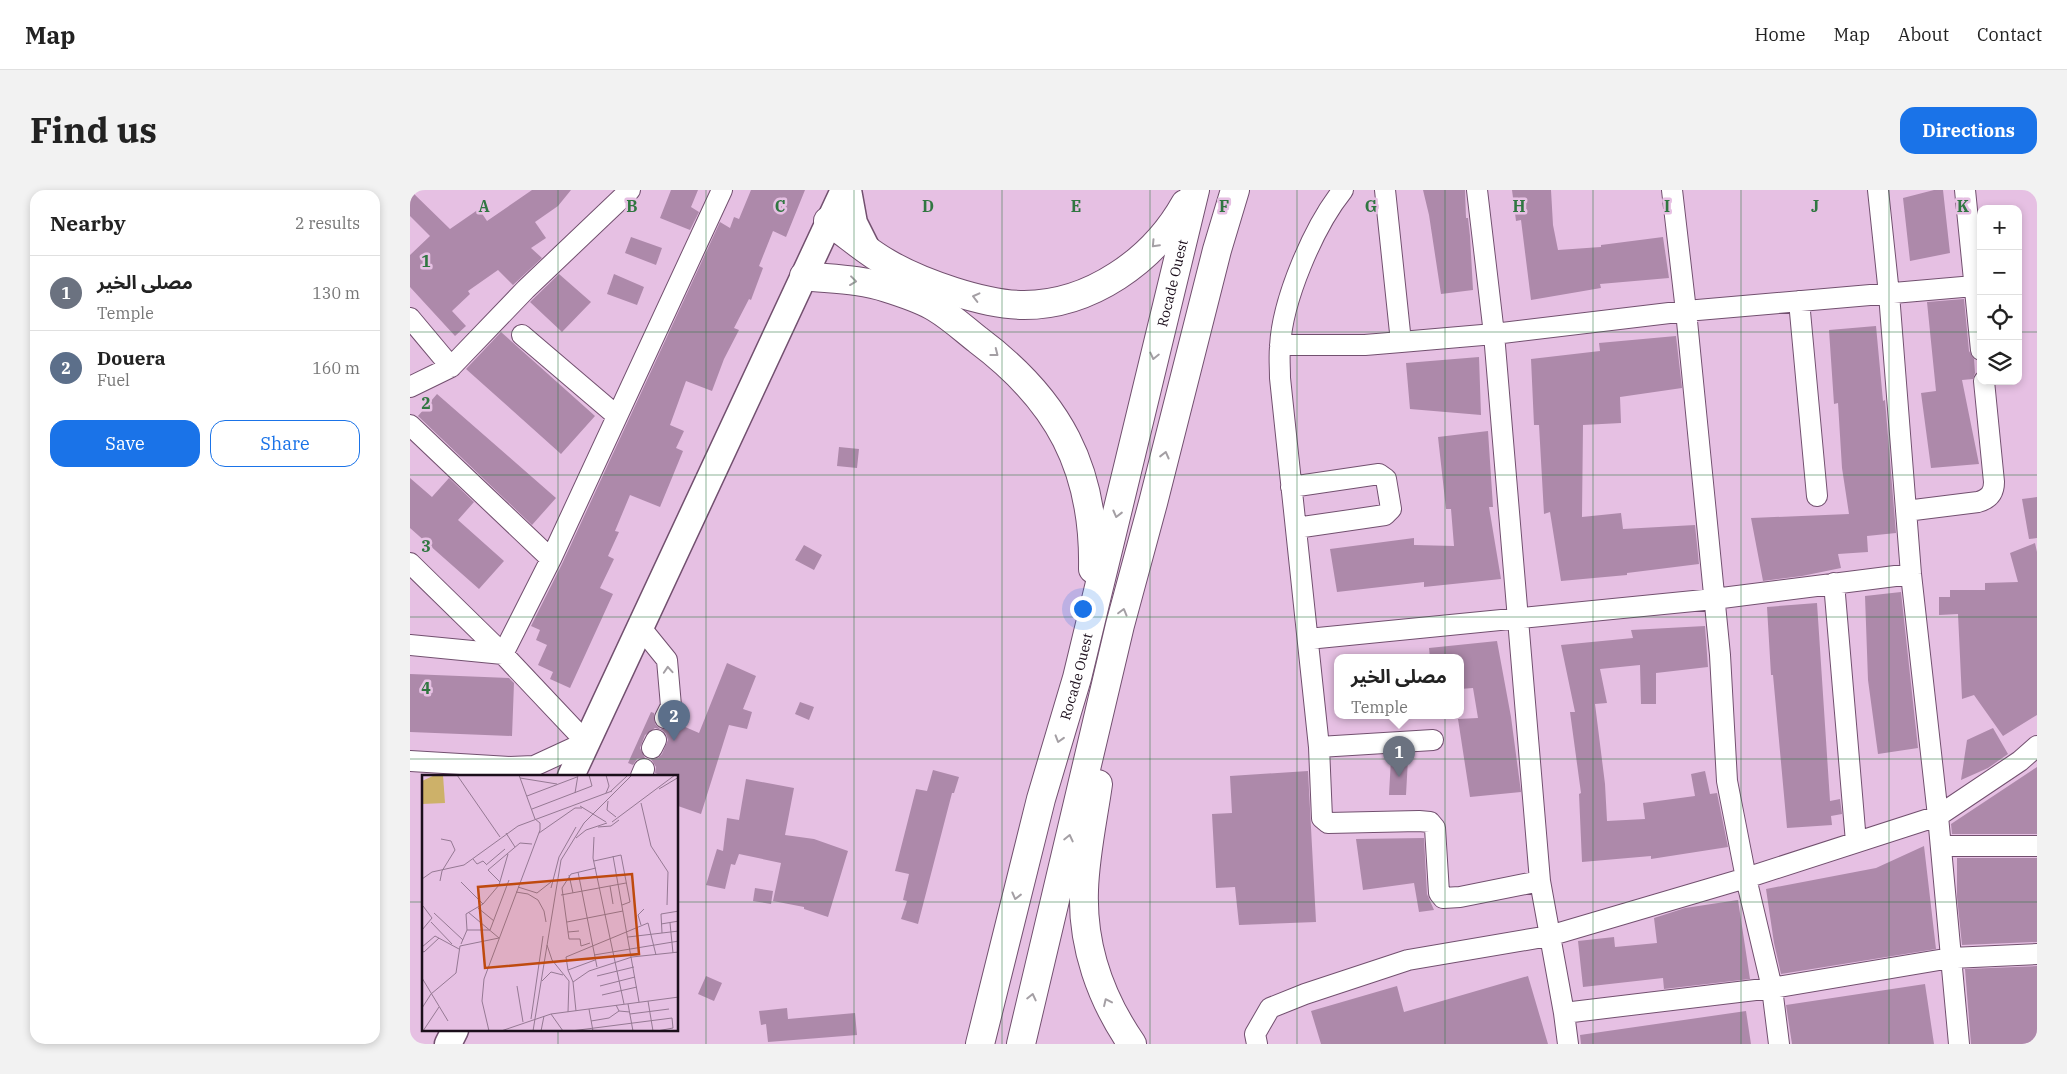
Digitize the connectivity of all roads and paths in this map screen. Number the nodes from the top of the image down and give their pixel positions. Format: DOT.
graph roads {
  1 [pos="630,190"];
  2 [pos="722,190"];
  3 [pos="844,190"];
  4 [pos="848,190"];
  5 [pos="1194,190"];
  6 [pos="1235,190"];
  7 [pos="1343,190"];
  8 [pos="1386,190"];
  9 [pos="1477,190"];
  10 [pos="1672,190"];
  11 [pos="1878,190"];
  12 [pos="1965,190"];
  13 [pos="828,221"];
  14 [pos="866,247"];
  15 [pos="804,276"];
  16 [pos="1974,286"];
  17 [pos="1889,294"];
  18 [pos="1798,301"];
  19 [pos="1686,311"];
  20 [pos="410,318"];
  21 [pos="1494,334"];
  22 [pos="522,335"];
  23 [pos="1980,340"];
  24 [pos="1401,342"];
  25 [pos="1280,345"];
  26 [pos="451,367"];
  27 [pos="1984,385"];
  28 [pos="410,387"];
  29 [pos="617,416"];
  30 [pos="410,425"];
  31 [pos="1292,487"];
  32 [pos="1817,496"];
  33 [pos="1906,511"];
  34 [pos="1296,528"];
  35 [pos="551,559"];
  36 [pos="410,563"];
  37 [pos="1911,574"];
  38 [pos="1834,583"];
  39 [pos="1714,599"];
  40 [pos="1093,614"];
  41 [pos="1519,618"];
  42 [pos="641,628"];
  43 [pos="1308,639"];
  44 [pos="410,644"];
  45 [pos="1115,644"];
  46 [pos="503,654"];
  47 [pos="666,718"];
  48 [pos="1433,740"];
  49 [pos="586,742"];
  50 [pos="2037,746"];
  51 [pos="1319,747"];
  52 [pos="410,761"];
  53 [pos="571,775"];
  54 [pos="1938,816"];
  55 [pos="1856,842"];
  56 [pos="1941,846"];
  57 [pos="2037,846"];
  58 [pos="1746,878"];
  59 [pos="1540,881"];
  60 [pos="1549,936"];
  61 [pos="2037,954"];
  62 [pos="1951,958"];
  63 [pos="1772,988"];
  64 [pos="1564,1012"];
  65 [pos="454,1032"];
  66 [pos="448,1044"];
  67 [pos="980,1044"];
  68 [pos="1021,1044"];
  69 [pos="1132,1044"];
  70 [pos="1258,1044"];
  71 [pos="1568,1044"];
  72 [pos="1779,1044"];
  73 [pos="1959,1044"];
  1 -- 26 [label="street"];
  2 -- 29 [label="street"];
  3 -- 13 [label="main road"];
  4 -- 14 [label="main road"];
  5 -- 14 [label="highway, one-way"];
  5 -- 40 [label="highway, Rocade Ouest, one-way"];
  45 -- 6 [label="highway, one-way"];
  7 -- 25 [label="street"];
  8 -- 24 [label="street"];
  9 -- 21 [label="street"];
  10 -- 19 [label="street"];
  11 -- 17 [label="street"];
  12 -- 16 [label="street"];
  13 -- 14 [label="highway"];
  13 -- 15 [label="main road"];
  15 -- 40 [label="highway, one-way"];
  15 -- 42 [label="main road"];
  16 -- 17 [label="street"];
  16 -- 23 [label="street"];
  17 -- 18 [label="street"];
  17 -- 33 [label="street"];
  18 -- 19 [label="street"];
  18 -- 32 [label="street"];
  19 -- 21 [label="street"];
  19 -- 39 [label="street"];
  20 -- 26 [label="street"];
  21 -- 24 [label="street"];
  21 -- 41 [label="street"];
  22 -- 29 [label="street"];
  24 -- 25 [label="street"];
  25 -- 31 [label="street"];
  26 -- 28 [label="street"];
  27 -- 33 [label="street"];
  29 -- 35 [label="street"];
  30 -- 35 [label="street"];
  31 -- 34 [label="street"];
  31 -- 34 [label="street"];
  33 -- 37 [label="street"];
  34 -- 43 [label="street"];
  35 -- 46 [label="street"];
  36 -- 46 [label="street"];
  37 -- 38 [label="street"];
  37 -- 54 [label="street"];
  38 -- 39 [label="street"];
  38 -- 55 [label="street"];
  39 -- 41 [label="street"];
  39 -- 58 [label="street"];
  40 -- 67 [label="highway, Rocade Ouest, one-way"];
  41 -- 43 [label="street"];
  41 -- 59 [label="street"];
  47 -- 42 [label="street, one-way"];
  42 -- 49 [label="main road"];
  43 -- 51 [label="street"];
  44 -- 46 [label="street"];
  68 -- 45 [label="highway, one-way"];
  69 -- 45 [label="highway, one-way"];
  46 -- 49 [label="street"];
  48 -- 51 [label="street"];
  49 -- 52 [label="street"];
  49 -- 53 [label="main road"];
  50 -- 54 [label="street"];
  51 -- 59 [label="street"];
  54 -- 55 [label="street"];
  54 -- 56 [label="street"];
  55 -- 58 [label="street"];
  56 -- 57 [label="street"];
  56 -- 62 [label="street"];
  58 -- 60 [label="street"];
  58 -- 63 [label="street"];
  59 -- 60 [label="street"];
  60 -- 64 [label="street"];
  60 -- 70 [label="street"];
  61 -- 62 [label="street"];
  62 -- 63 [label="street"];
  62 -- 73 [label="street"];
  63 -- 64 [label="street"];
  63 -- 72 [label="street"];
  64 -- 71 [label="street"];
  65 -- 66 [label="main road"];
}
